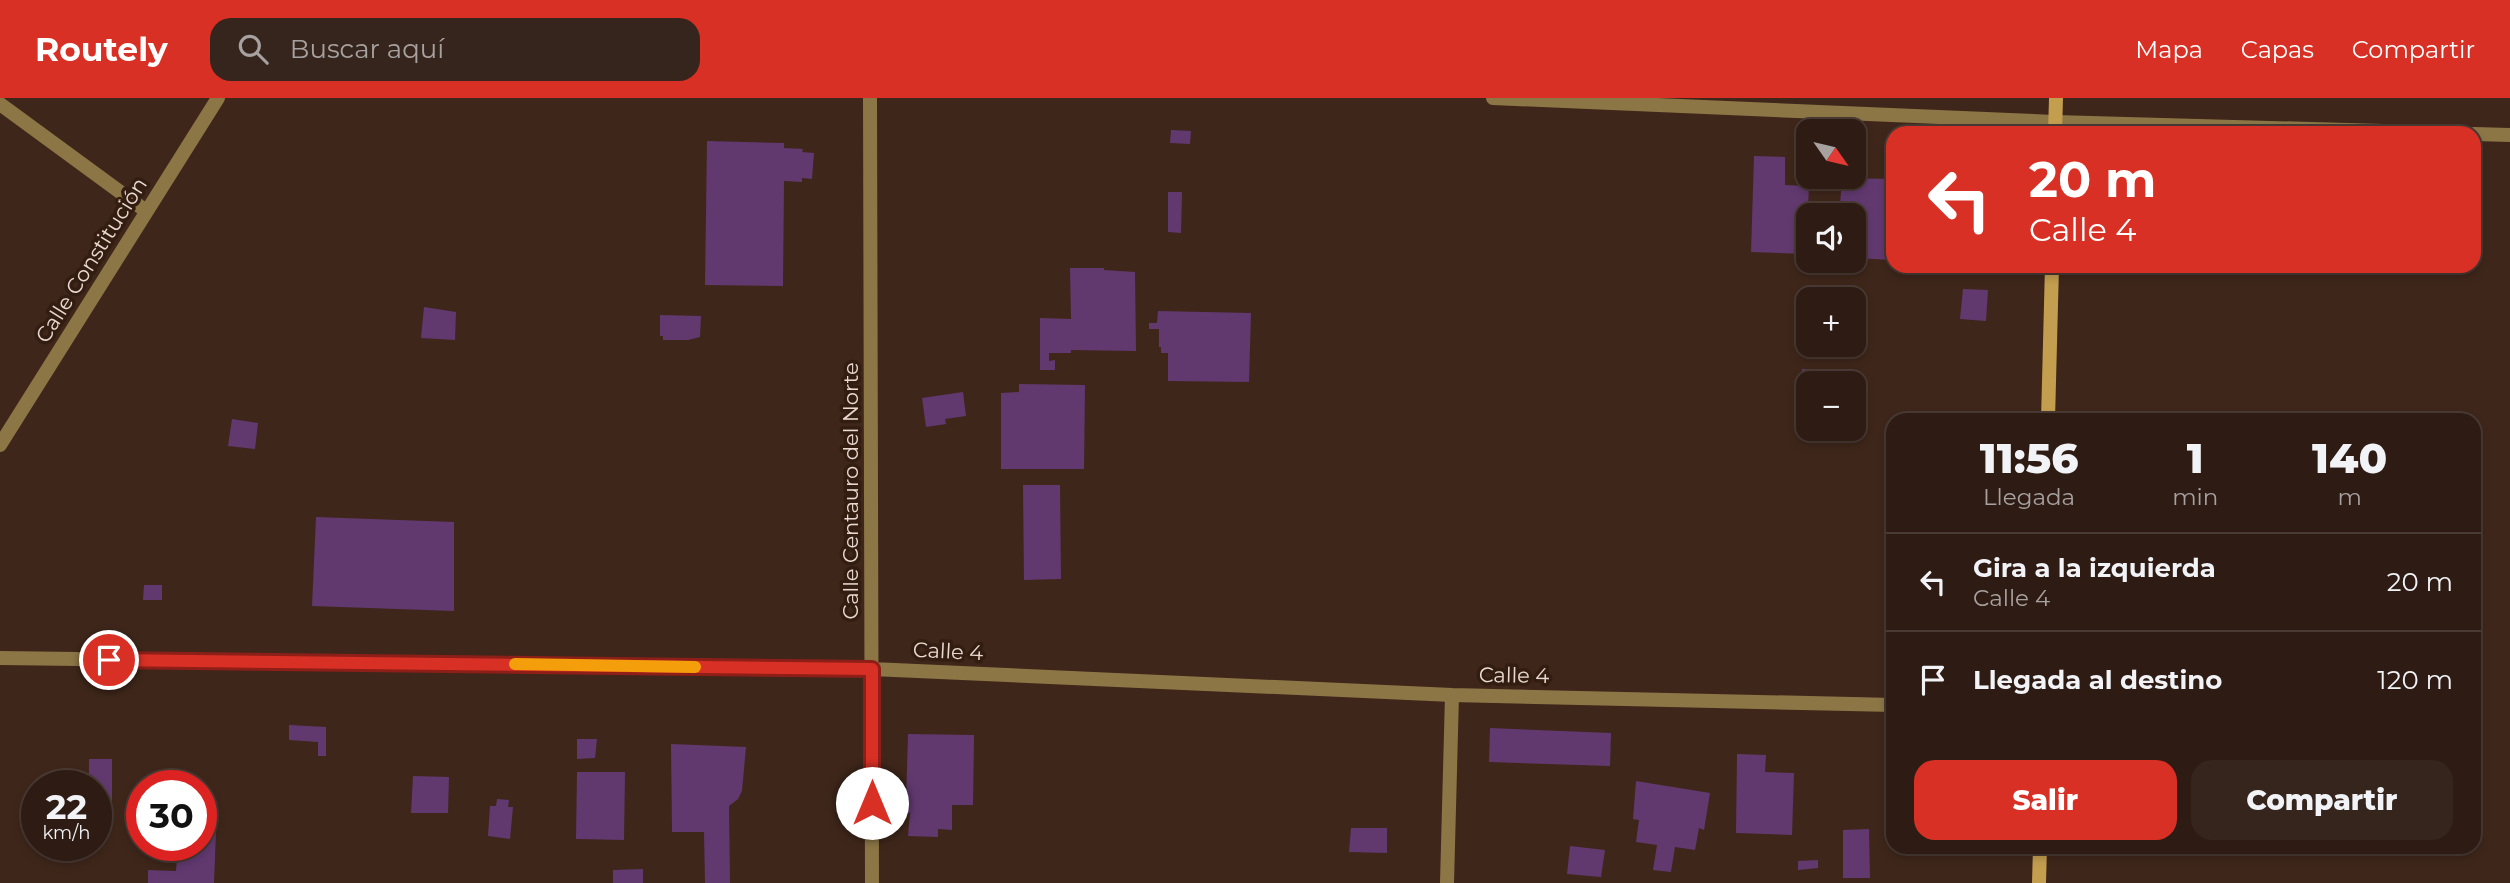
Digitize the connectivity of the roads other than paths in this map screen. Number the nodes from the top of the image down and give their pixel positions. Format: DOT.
graph roads {
  1 [pos="218,98"];
  2 [pos="870,98"];
  3 [pos="1493,98"];
  4 [pos="2056,98"];
  5 [pos="0,104"];
  6 [pos="2018,126"];
  7 [pos="2055,126"];
  8 [pos="2481,134"];
  9 [pos="2510,135"];
  10 [pos="146,211"];
  11 [pos="2052,273"];
  12 [pos="2048,413"];
  13 [pos="0,445"];
  14 [pos="0,658"];
  15 [pos="872,669"];
  16 [pos="1452,695"];
  17 [pos="1886,705"];
  18 [pos="2039,854"];
  19 [pos="873,883"];
  20 [pos="1447,883"];
  21 [pos="2039,883"];
  1 -- 10 [label="street, Calle Constitución"];
  2 -- 15 [label="street, Calle Centauro del Norte"];
  3 -- 6 [label="street"];
  4 -- 7 [label="main road"];
  5 -- 10 [label="street"];
  8 -- 9 [label="street"];
  10 -- 13 [label="street, Calle Constitución"];
  11 -- 12 [label="main road"];
  14 -- 15 [label="street, Calle 4"];
  15 -- 16 [label="street, Calle 4"];
  15 -- 19 [label="street, Calle Centauro del Norte"];
  16 -- 17 [label="street, Calle 4"];
  16 -- 20 [label="street"];
  18 -- 21 [label="main road"];
}
